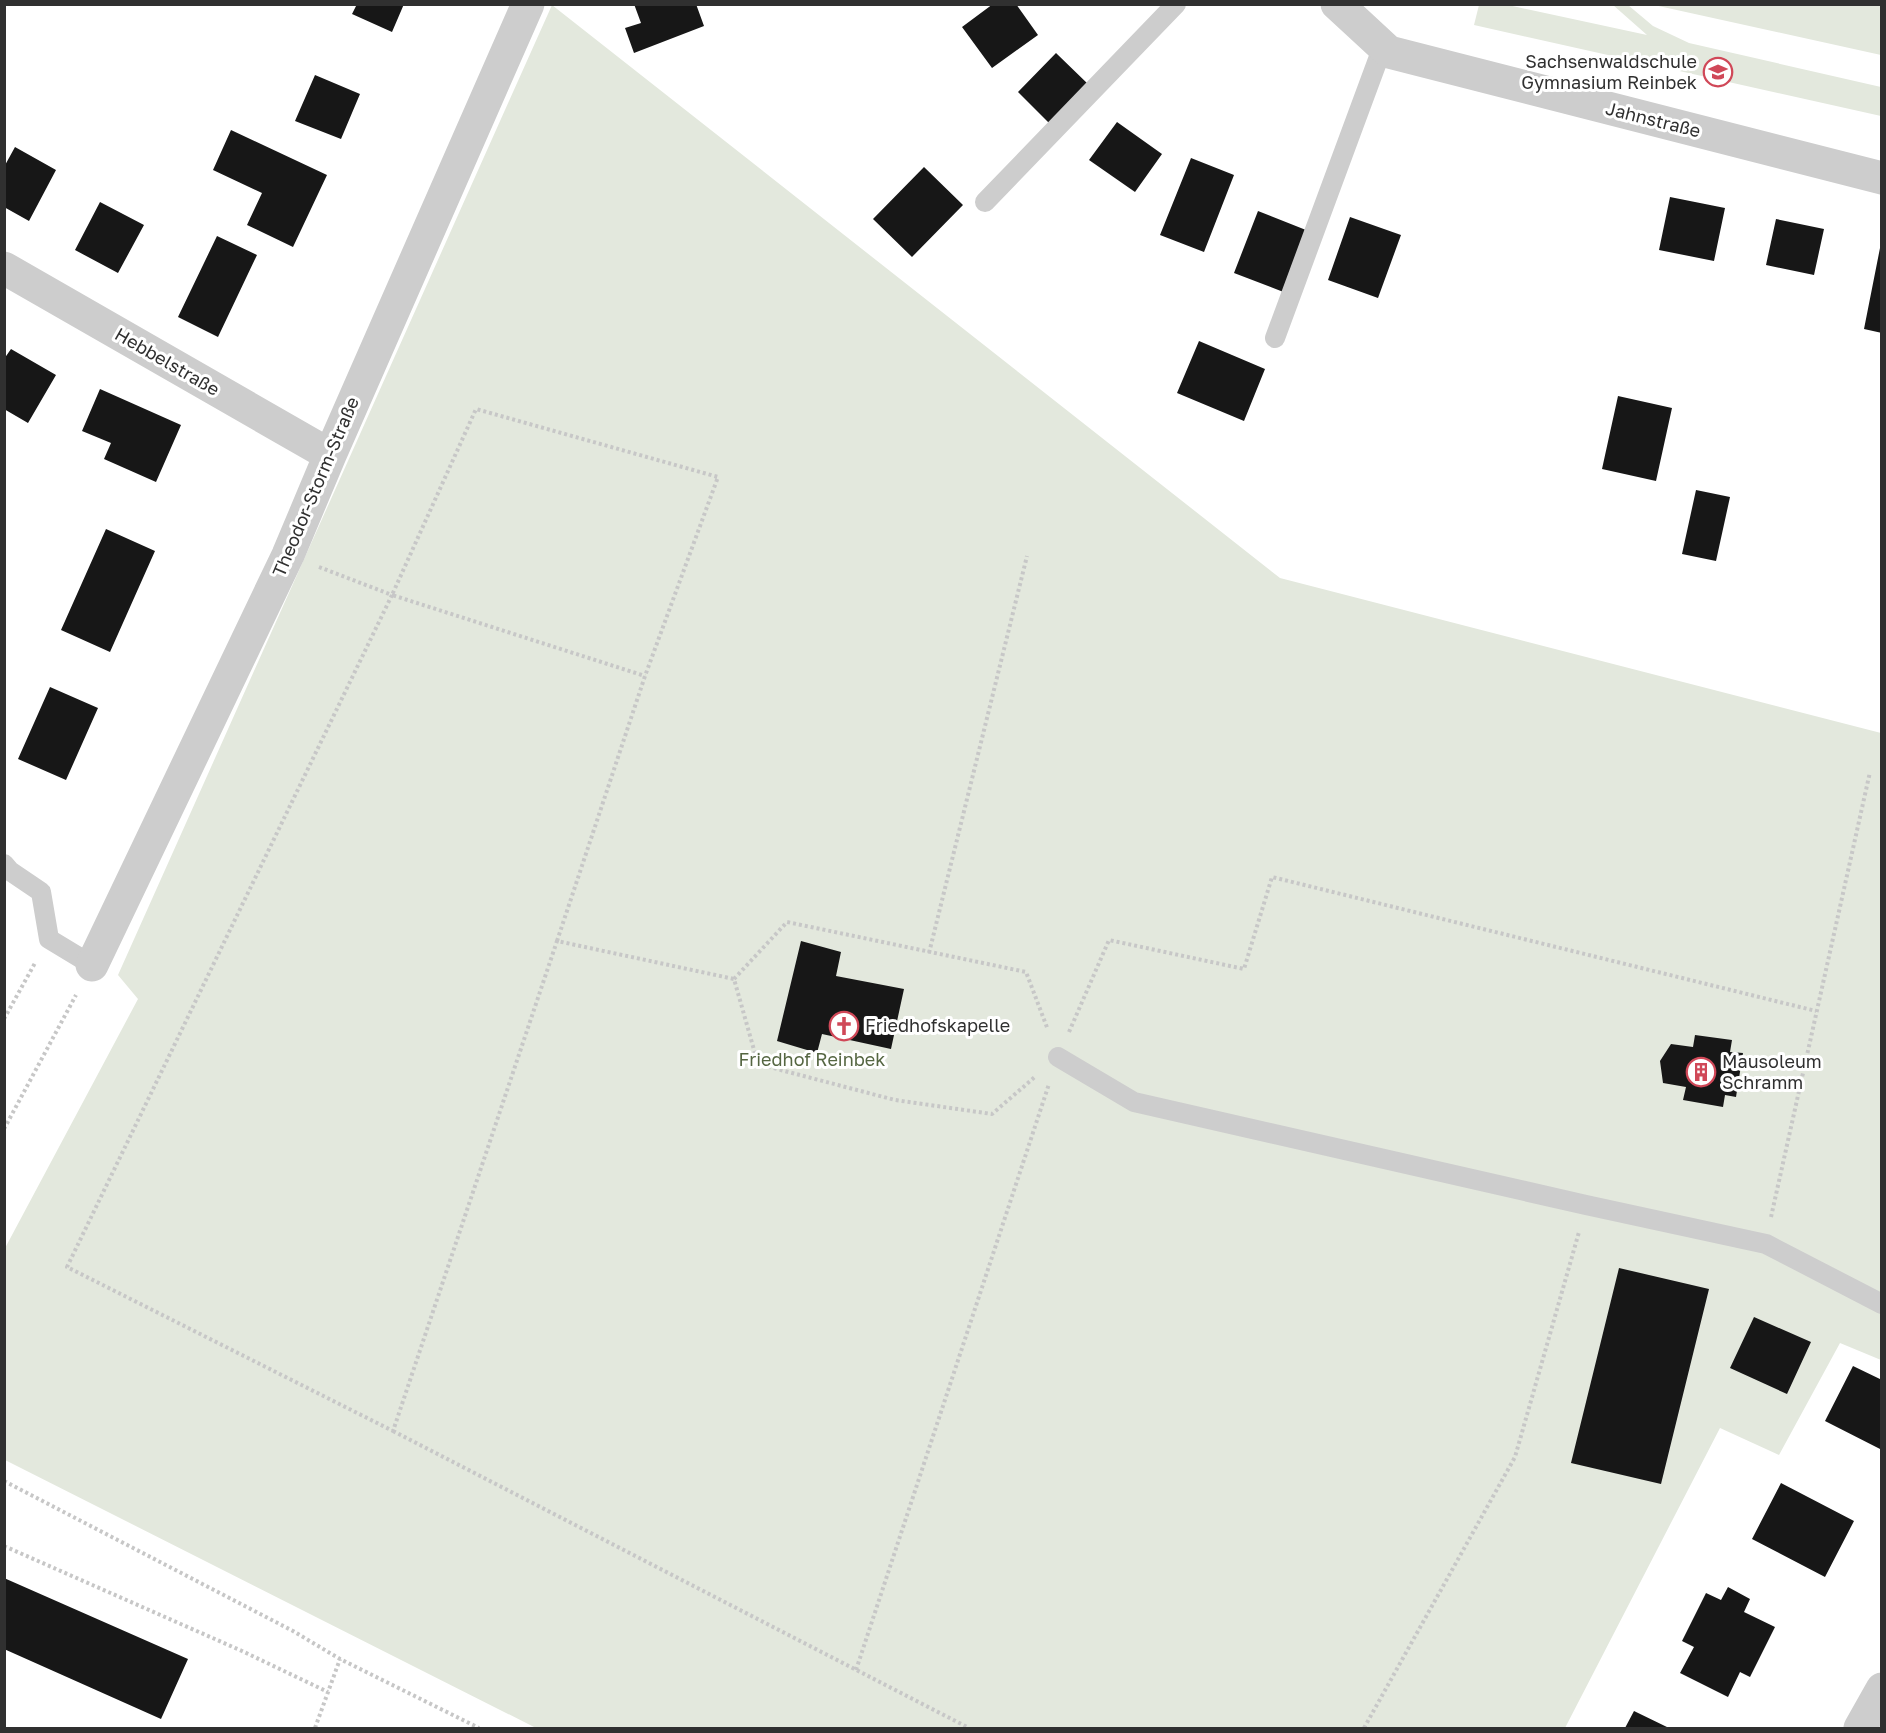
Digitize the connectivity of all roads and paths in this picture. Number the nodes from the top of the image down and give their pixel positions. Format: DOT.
graph roads {
  1 [pos="528,4"];
  2 [pos="1176,4"];
  3 [pos="1337,4"];
  4 [pos="1383,46"];
  5 [pos="1881,178"];
  6 [pos="985,202"];
  7 [pos="4,268"];
  8 [pos="1275,338"];
  9 [pos="330,455"];
  10 [pos="288,555"];
  11 [pos="1027,556"];
  12 [pos="392,595"];
  13 [pos="645,676"];
  14 [pos="1870,772"];
  15 [pos="4,864"];
  16 [pos="49,939"];
  17 [pos="557,941"];
  18 [pos="929,953"];
  19 [pos="92,965"];
  20 [pos="734,979"];
  21 [pos="1816,1011"];
  22 [pos="4,1019"];
  23 [pos="1058,1057"];
  24 [pos="4,1129"];
  25 [pos="1586,1205"];
  26 [pos="1766,1244"];
  27 [pos="1881,1304"];
  28 [pos="393,1431"];
  29 [pos="4,1481"];
  30 [pos="4,1546"];
  31 [pos="340,1659"];
  32 [pos="856,1670"];
  33 [pos="1881,1689"];
  34 [pos="328,1692"];
  35 [pos="315,1728"];
  36 [pos="479,1728"];
  37 [pos="969,1728"];
  38 [pos="1364,1728"];
  39 [pos="1860,1728"];
  1 -- 9 [label="street, Theodor-Storm-Straße"];
  2 -- 6 [label="lane"];
  3 -- 4 [label="street, Jahnstraße"];
  4 -- 5 [label="street, Jahnstraße"];
  4 -- 8 [label="lane"];
  7 -- 9 [label="street, Hebbelstraße"];
  9 -- 10 [label="street, Theodor-Storm-Straße"];
  10 -- 12 [label="path"];
  10 -- 19 [label="street, Theodor-Storm-Straße"];
  11 -- 18 [label="path"];
  12 -- 13 [label="path"];
  12 -- 13 [label="path"];
  12 -- 28 [label="path"];
  13 -- 17 [label="path"];
  14 -- 21 [label="path"];
  15 -- 16 [label="lane"];
  16 -- 19 [label="lane"];
  16 -- 22 [label="path"];
  17 -- 20 [label="path"];
  17 -- 28 [label="path"];
  18 -- 20 [label="path"];
  18 -- 23 [label="path"];
  19 -- 24 [label="path"];
  20 -- 23 [label="path"];
  21 -- 23 [label="path"];
  21 -- 26 [label="path"];
  23 -- 25 [label="lane"];
  23 -- 32 [label="path"];
  25 -- 26 [label="lane"];
  25 -- 38 [label="path"];
  26 -- 27 [label="lane"];
  28 -- 32 [label="path"];
  29 -- 31 [label="path"];
  30 -- 34 [label="path"];
  31 -- 34 [label="path"];
  31 -- 36 [label="path"];
  32 -- 37 [label="path"];
  33 -- 39 [label="street"];
  34 -- 35 [label="path"];
}
